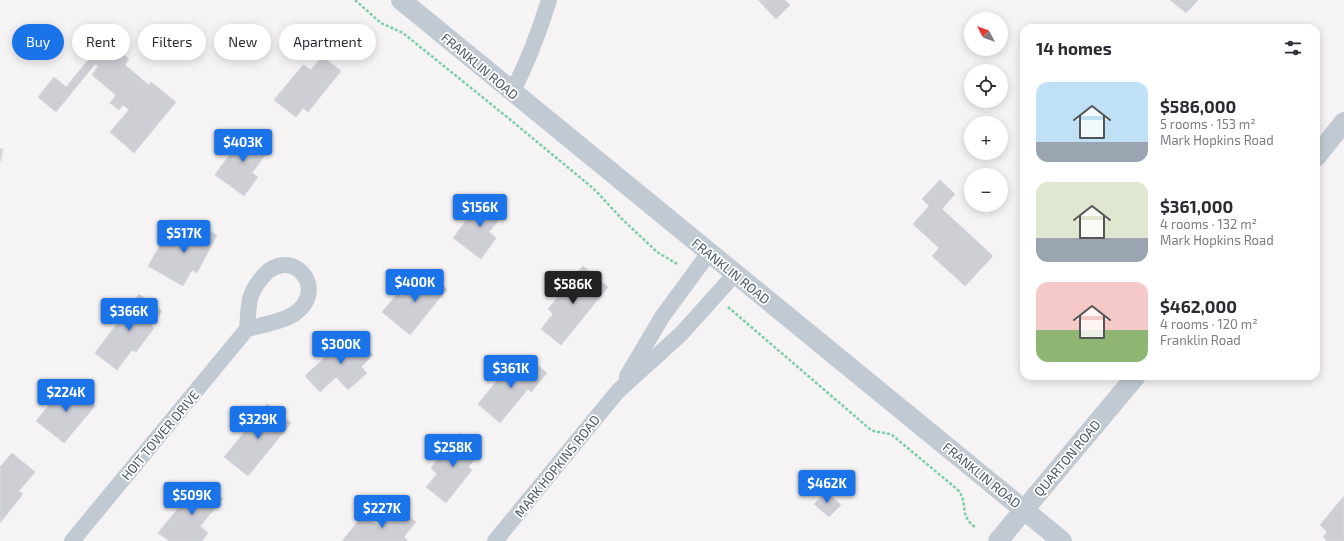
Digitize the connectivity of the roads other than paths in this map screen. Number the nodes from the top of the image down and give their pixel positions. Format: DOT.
graph roads {
  1 [pos="401,0"];
  2 [pos="549,0"];
  3 [pos="512,92"];
  4 [pos="1344,122"];
  5 [pos="1320,152"];
  6 [pos="709,253"];
  7 [pos="735,274"];
  8 [pos="247,329"];
  9 [pos="1133,380"];
  10 [pos="618,391"];
  11 [pos="1024,510"];
  12 [pos="72,541"];
  13 [pos="495,541"];
  14 [pos="998,541"];
  15 [pos="1062,541"];
  1 -- 3 [label="street, FRANKLIN ROAD"];
  2 -- 3 [label="street"];
  3 -- 6 [label="street, FRANKLIN ROAD"];
  4 -- 5 [label="street"];
  6 -- 7 [label="street, FRANKLIN ROAD"];
  6 -- 10 [label="street, MARK HOPKINS ROAD"];
  7 -- 10 [label="street, MARK HOPKINS ROAD"];
  7 -- 11 [label="street, FRANKLIN ROAD"];
  8 -- 12 [label="street, HOIT TOWER DRIVE"];
  9 -- 11 [label="street, QUARTON ROAD"];
  10 -- 13 [label="street, MARK HOPKINS ROAD"];
  11 -- 14 [label="street, QUARTON ROAD"];
  11 -- 15 [label="street, FRANKLIN ROAD"];
}
